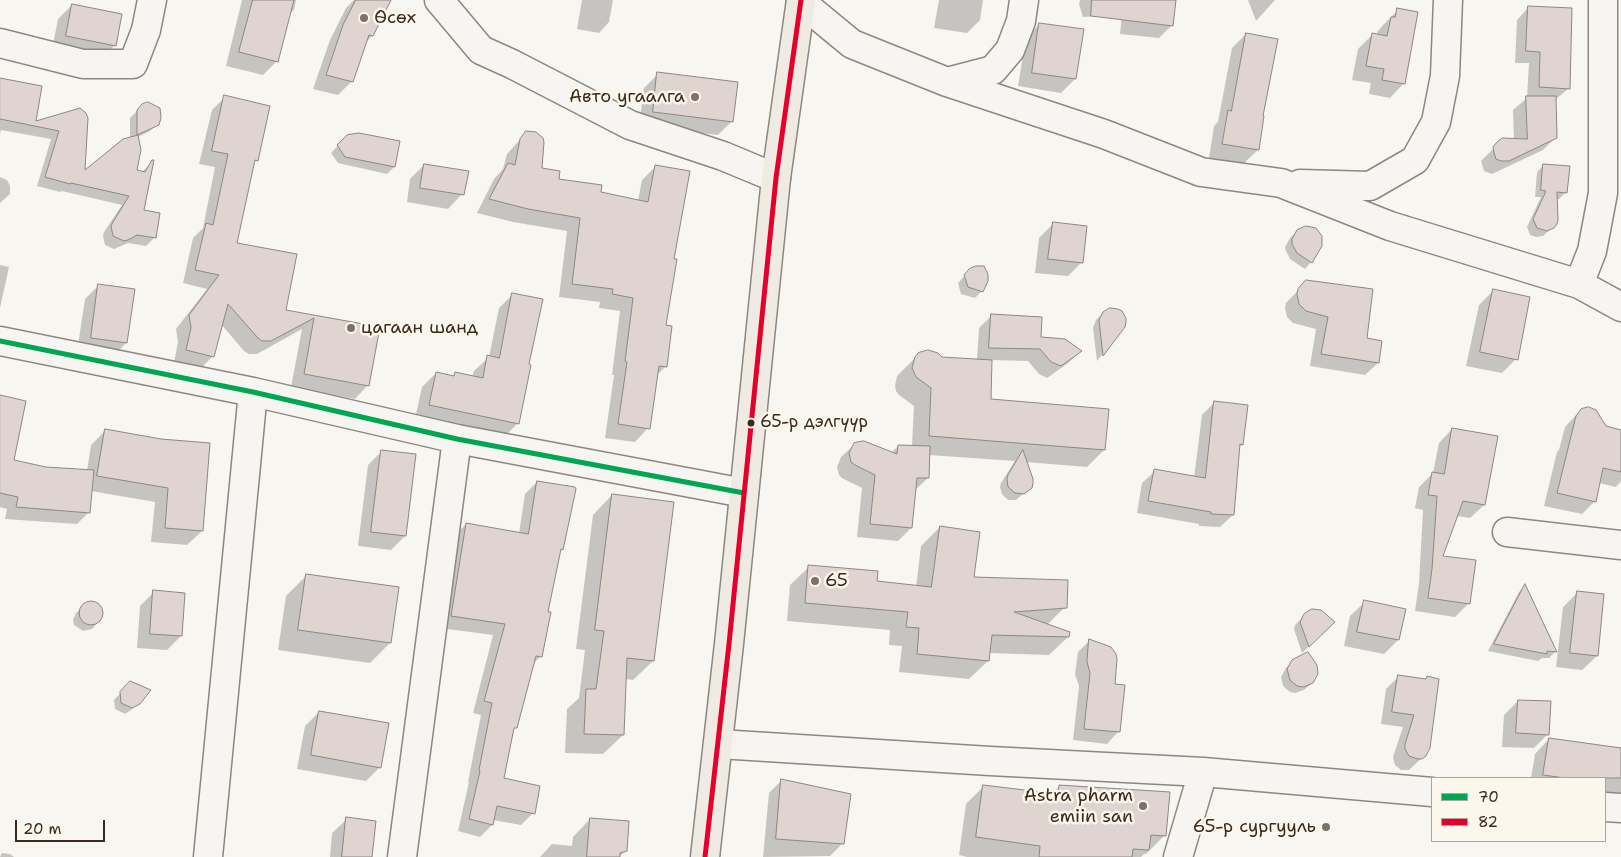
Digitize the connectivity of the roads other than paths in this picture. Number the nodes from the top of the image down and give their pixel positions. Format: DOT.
graph roads {
  1 [pos="152,0"];
  2 [pos="439,0"];
  3 [pos="1024,0"];
  4 [pos="1448,0"];
  5 [pos="1604,0"];
  6 [pos="801,1"];
  7 [pos="0,43"];
  8 [pos="947,82"];
  9 [pos="776,178"];
  10 [pos="1281,183"];
  11 [pos="1579,284"];
  12 [pos="1621,307"];
  13 [pos="0,341"];
  14 [pos="253,392"];
  15 [pos="457,439"];
  16 [pos="744,493"];
  17 [pos="1507,532"];
  18 [pos="1621,545"];
  19 [pos="719,744"];
  20 [pos="1204,772"];
  21 [pos="1431,792"];
  22 [pos="1606,806"];
  23 [pos="1621,808"];
  24 [pos="208,857"];
  25 [pos="402,857"];
  26 [pos="706,857"];
  27 [pos="1178,857"];
  1 -- 7 [label="street"];
  2 -- 9 [label="street"];
  3 -- 8 [label="street"];
  4 -- 10 [label="street"];
  5 -- 11 [label="street"];
  6 -- 8 [label="street"];
  6 -- 9 [label="main road"];
  8 -- 10 [label="street"];
  9 -- 16 [label="main road"];
  10 -- 11 [label="street"];
  11 -- 12 [label="street"];
  13 -- 14 [label="street"];
  14 -- 15 [label="street"];
  14 -- 24 [label="street"];
  15 -- 16 [label="street"];
  15 -- 25 [label="street"];
  16 -- 19 [label="main road"];
  17 -- 18 [label="street"];
  19 -- 20 [label="street"];
  19 -- 26 [label="main road"];
  20 -- 21 [label="street"];
  20 -- 27 [label="street"];
  22 -- 23 [label="street"];
}
